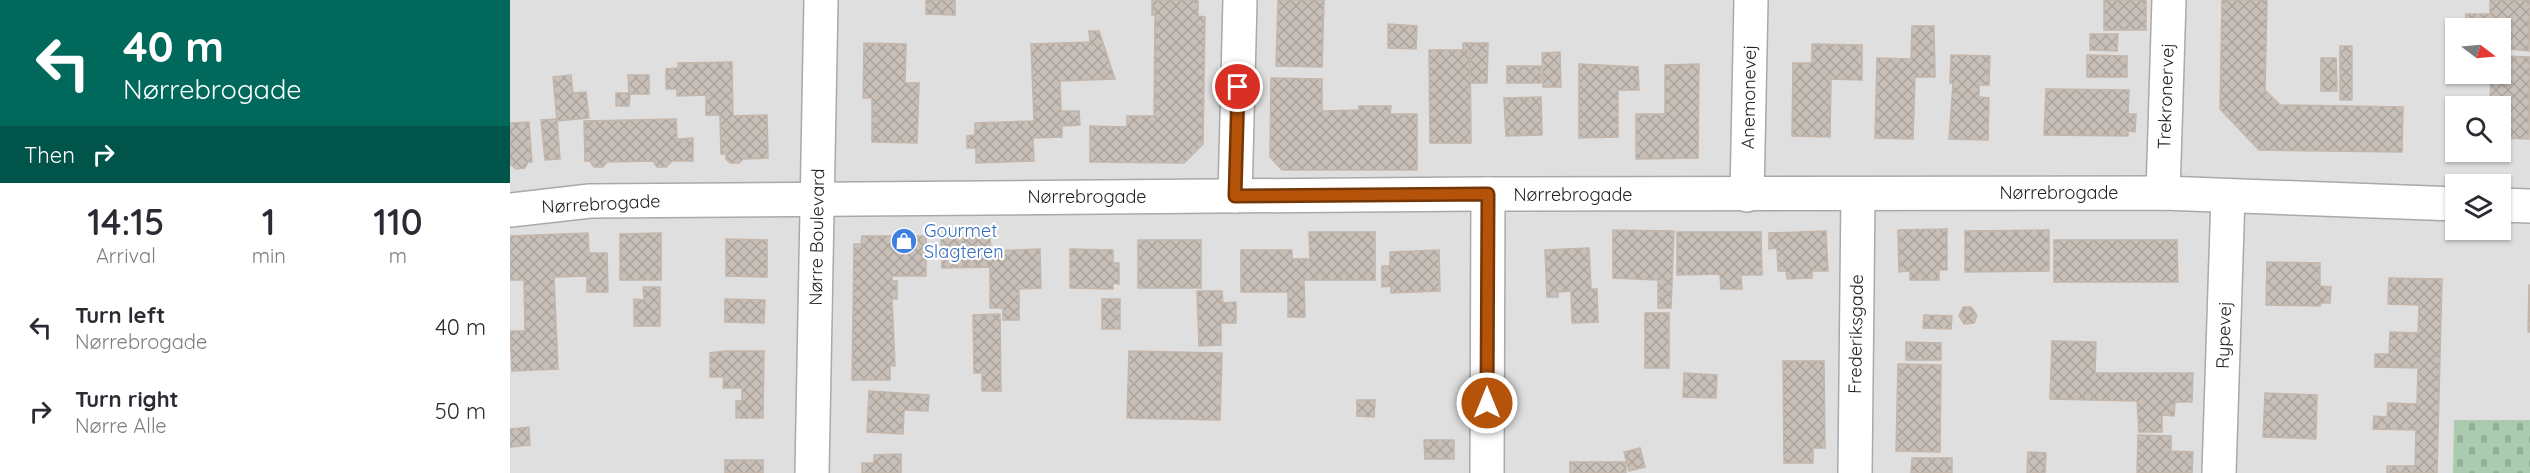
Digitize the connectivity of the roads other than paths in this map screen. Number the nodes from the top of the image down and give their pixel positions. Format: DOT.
graph roads {
  1 [pos="821,0"];
  2 [pos="1240,0"];
  3 [pos="1751,0"];
  4 [pos="2169,0"];
  5 [pos="2163,193"];
  6 [pos="1488,194"];
  7 [pos="1747,195"];
  8 [pos="1858,195"];
  9 [pos="1235,196"];
  10 [pos="2228,196"];
  11 [pos="819,199"];
  12 [pos="2445,204"];
  13 [pos="2511,206"];
  14 [pos="2530,206"];
  15 [pos="510,210"];
  16 [pos="812,473"];
  17 [pos="1487,473"];
  18 [pos="1855,473"];
  19 [pos="2219,473"];
  1 -- 11 [label="street, Nørre Boulevard"];
  2 -- 9 [label="street"];
  3 -- 7 [label="street, Anemonevej"];
  4 -- 5 [label="street, Trekronervej"];
  5 -- 8 [label="street, Nørrebrogade"];
  5 -- 10 [label="street, Nørrebrogade"];
  6 -- 7 [label="street, Nørrebrogade"];
  6 -- 9 [label="street, Nørrebrogade"];
  6 -- 17 [label="street"];
  7 -- 8 [label="street, Nørrebrogade"];
  8 -- 18 [label="street, Frederiksgade"];
  9 -- 11 [label="street, Nørrebrogade"];
  10 -- 12 [label="street, Nørrebrogade"];
  10 -- 19 [label="street, Rypevej"];
  11 -- 15 [label="street, Nørrebrogade"];
  11 -- 16 [label="street, Nørre Boulevard"];
  13 -- 14 [label="street"];
}
